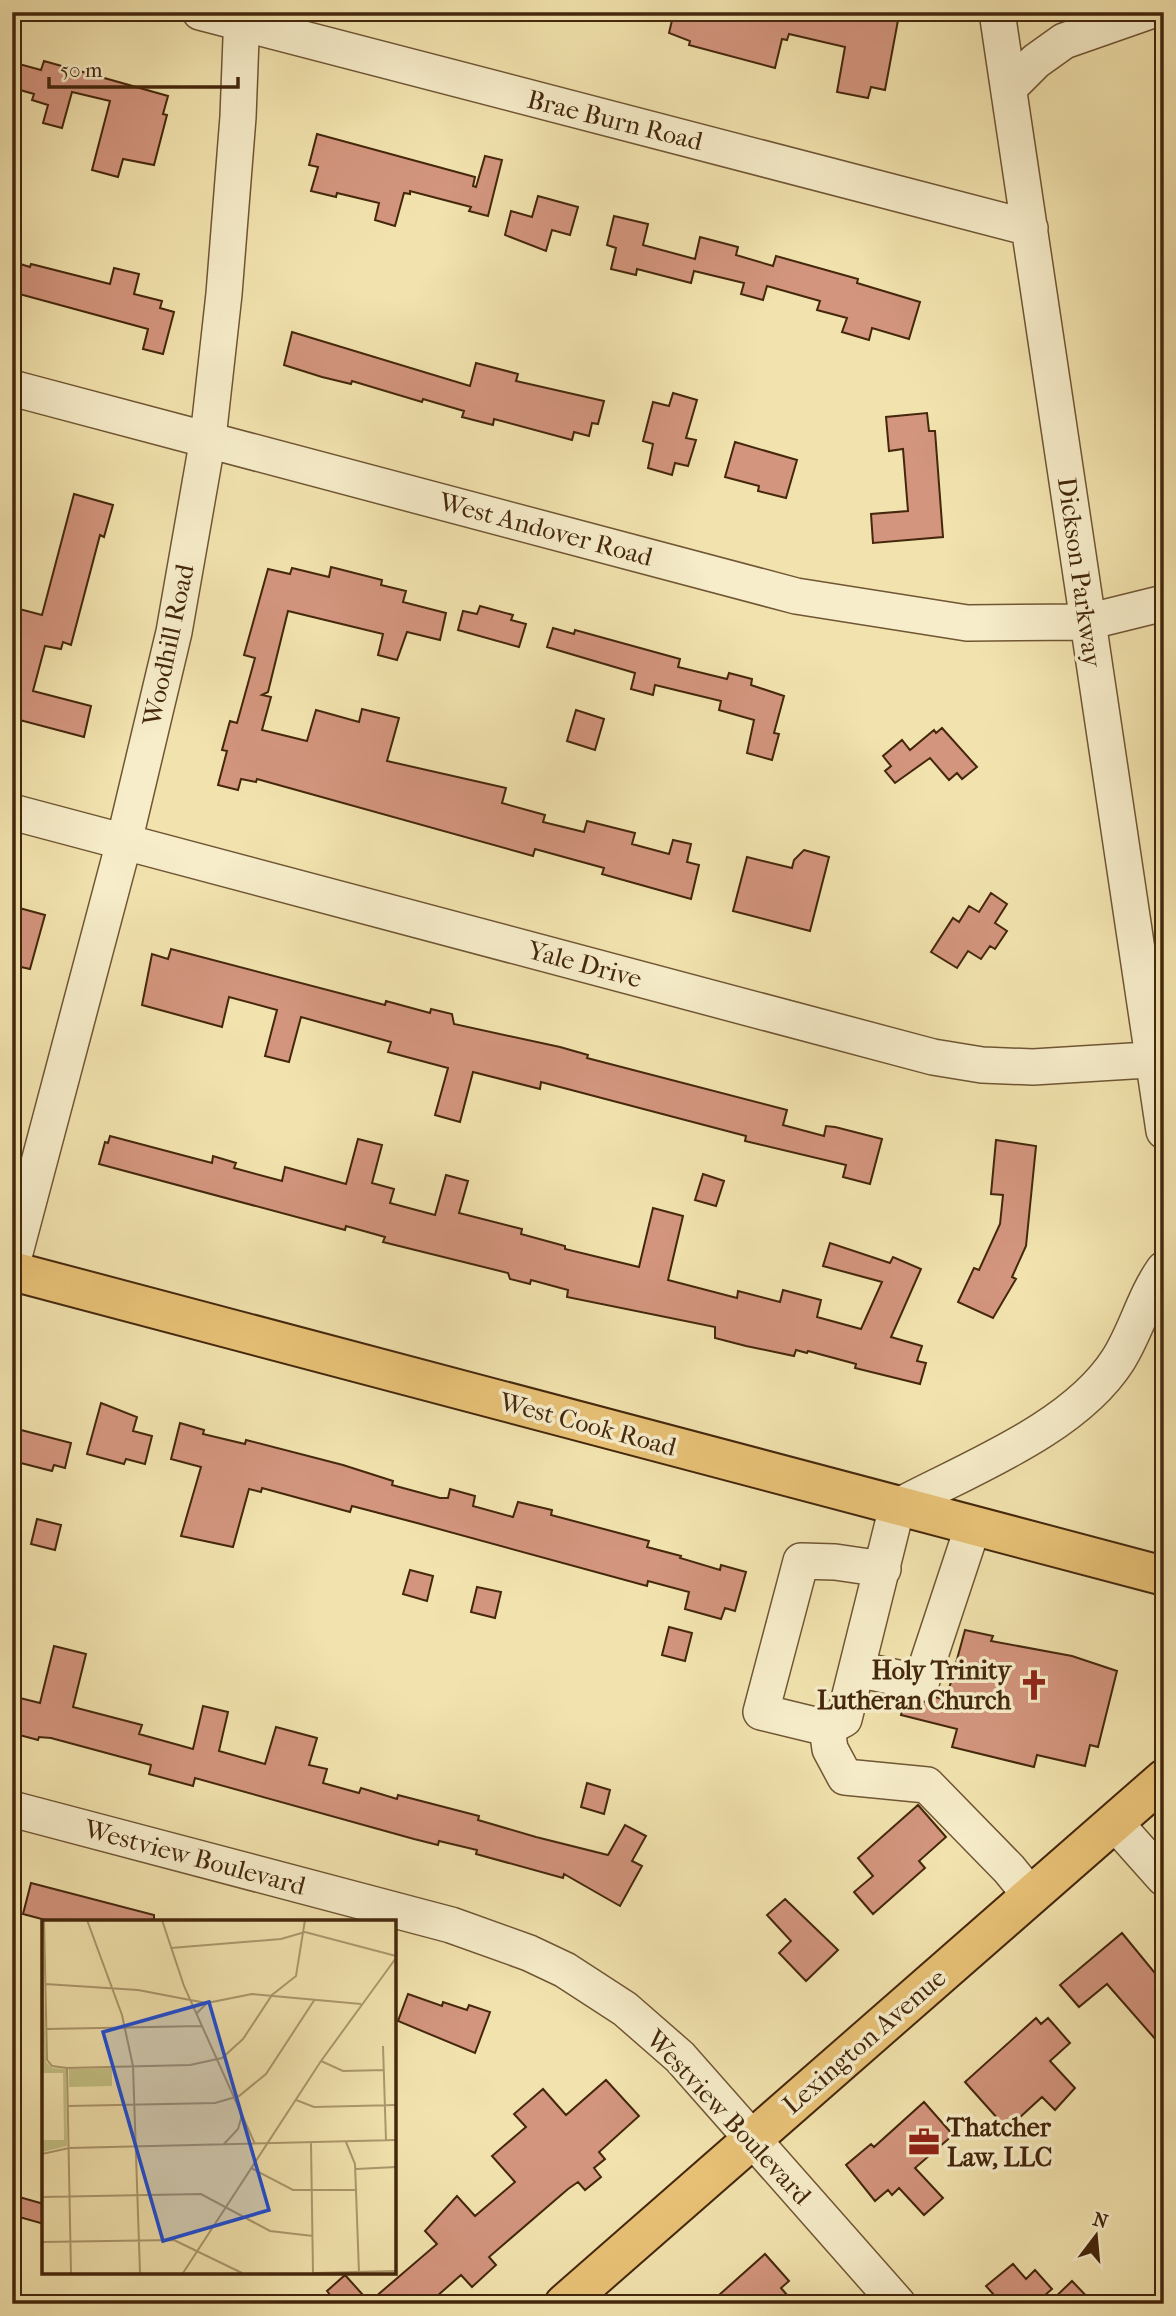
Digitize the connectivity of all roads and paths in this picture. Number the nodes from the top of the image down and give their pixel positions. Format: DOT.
graph roads {
  1 [pos="200,12"];
  2 [pos="997,12"];
  3 [pos="1147,12"];
  4 [pos="1155,12"];
  5 [pos="1164,15"];
  6 [pos="242,18"];
  7 [pos="1010,87"];
  8 [pos="1030,228"];
  9 [pos="12,388"];
  10 [pos="208,438"];
  11 [pos="1164,603"];
  12 [pos="1087,622"];
  13 [pos="12,812"];
  14 [pos="124,842"];
  15 [pos="1159,1059"];
  16 [pos="1164,1131"];
  17 [pos="12,1265"];
  18 [pos="1164,1269"];
  19 [pos="12,1271"];
  20 [pos="897,1507"];
  21 [pos="972,1525"];
  22 [pos="883,1569"];
  23 [pos="1164,1576"];
  24 [pos="857,1669"];
  25 [pos="827,1728"];
  26 [pos="1164,1779"];
  27 [pos="12,1809"];
  28 [pos="1115,1823"];
  29 [pos="1164,1878"];
  30 [pos="1031,1896"];
  31 [pos="753,2138"];
  32 [pos="564,2304"];
  33 [pos="898,2304"];
  1 -- 6 [label="street, Brae Burn Road"];
  2 -- 7 [label="street, Dickson Parkway"];
  3 -- 7 [label="street"];
  4 -- 5 [label="street"];
  6 -- 8 [label="street, Brae Burn Road"];
  6 -- 10 [label="street, Woodhill Road"];
  7 -- 8 [label="street, Dickson Parkway"];
  8 -- 12 [label="street, Dickson Parkway"];
  9 -- 10 [label="street, West Andover Road"];
  10 -- 12 [label="street, West Andover Road"];
  10 -- 14 [label="street, Woodhill Road"];
  11 -- 12 [label="street, West Andover Road"];
  12 -- 15 [label="street, Dickson Parkway"];
  13 -- 14 [label="street, Yale Drive"];
  14 -- 15 [label="street, Yale Drive"];
  14 -- 17 [label="street, Woodhill Road"];
  15 -- 16 [label="street, Dickson Parkway"];
  18 -- 20 [label="street"];
  19 -- 20 [label="main road, West Cook Road"];
  20 -- 21 [label="main road, West Cook Road"];
  20 -- 22 [label="street"];
  21 -- 23 [label="main road, West Cook Road"];
  21 -- 24 [label="street"];
  22 -- 24 [label="street"];
  22 -- 25 [label="street"];
  24 -- 25 [label="street"];
  25 -- 30 [label="street"];
  26 -- 28 [label="main road, Lexington Avenue"];
  27 -- 31 [label="street, Westview Boulevard"];
  28 -- 29 [label="street"];
  28 -- 30 [label="main road, Lexington Avenue"];
  30 -- 31 [label="main road, Lexington Avenue"];
  31 -- 32 [label="main road, Lexington Avenue"];
  31 -- 33 [label="street, Westview Boulevard"];
}
